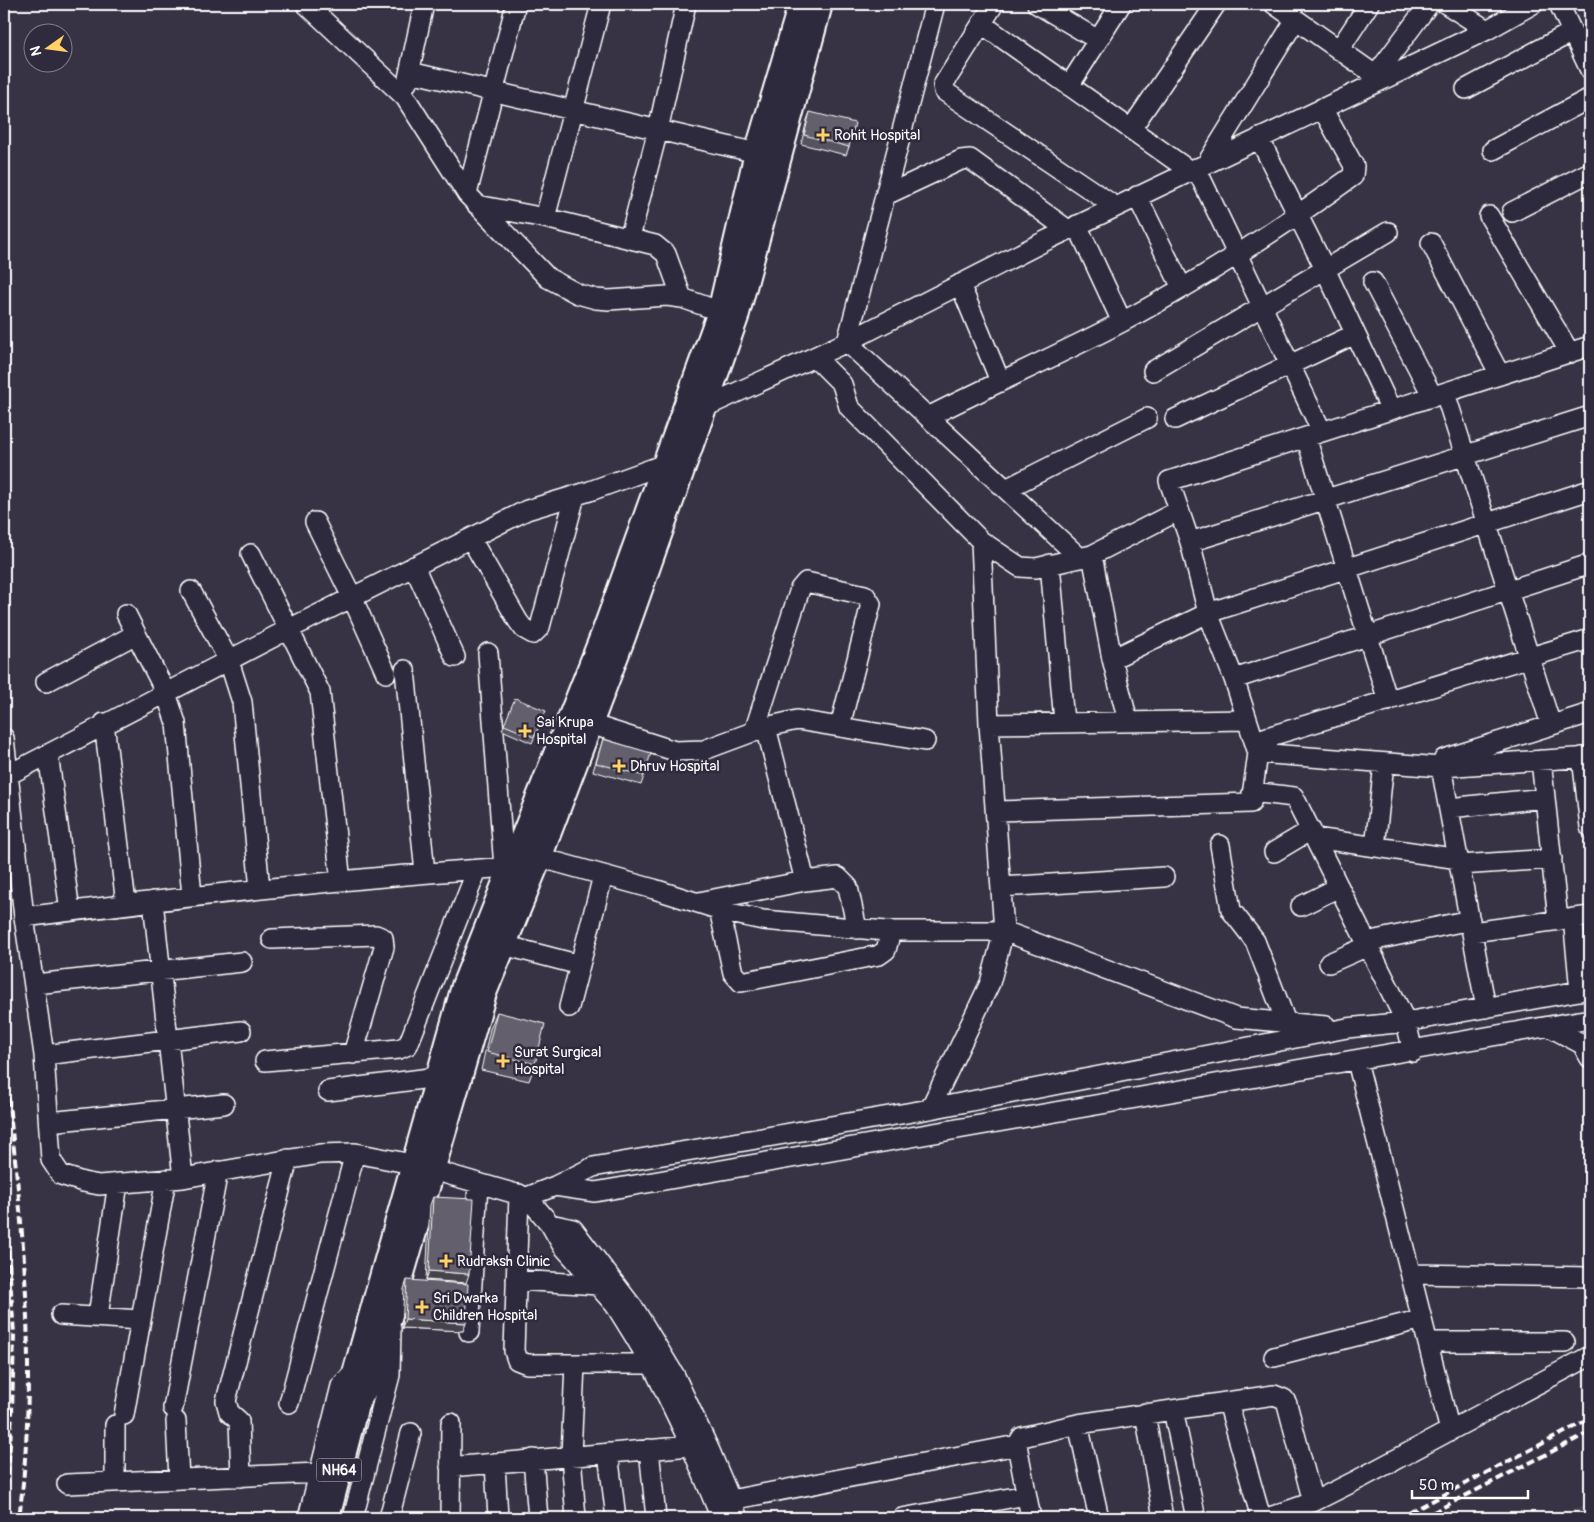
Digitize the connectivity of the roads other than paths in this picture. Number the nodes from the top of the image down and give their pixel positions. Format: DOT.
graph roads {
  1 [pos="306,4"];
  2 [pos="422,4"];
  3 [pos="516,4"];
  4 [pos="601,4"];
  5 [pos="686,4"];
  6 [pos="801,4"];
  7 [pos="820,4"];
  8 [pos="935,4"];
  9 [pos="994,4"];
  10 [pos="1036,4"];
  11 [pos="1121,4"];
  12 [pos="1216,4"];
  13 [pos="1370,4"];
  14 [pos="1429,4"];
  15 [pos="1446,4"];
  16 [pos="1533,4"];
  17 [pos="1559,4"];
  18 [pos="1284,9"];
  19 [pos="982,24"];
  20 [pos="1487,30"];
  21 [pos="1580,38"];
  22 [pos="1098,40"];
  23 [pos="1339,50"];
  24 [pos="1590,70"];
  25 [pos="410,72"];
  26 [pos="1379,77"];
  27 [pos="1069,86"];
  28 [pos="1466,89"];
  29 [pos="493,92"];
  30 [pos="405,97"];
  31 [pos="1590,98"];
  32 [pos="1322,108"];
  33 [pos="573,110"];
  34 [pos="1131,129"];
  35 [pos="658,130"];
  36 [pos="1259,138"];
  37 [pos="1493,150"];
  38 [pos="757,154"];
  39 [pos="1197,168"];
  40 [pos="1590,172"];
  41 [pos="886,195"];
  42 [pos="1137,196"];
  43 [pos="472,200"];
  44 [pos="1116,207"];
  45 [pos="1512,212"];
  46 [pos="1298,215"];
  47 [pos="1489,216"];
  48 [pos="545,218"];
  49 [pos="1073,227"];
  50 [pos="1388,232"];
  51 [pos="630,237"];
  52 [pos="1431,243"];
  53 [pos="1238,255"];
  54 [pos="1325,270"];
  55 [pos="1373,282"];
  56 [pos="960,284"];
  57 [pos="1182,288"];
  58 [pos="682,298"];
  59 [pos="1262,307"];
  60 [pos="728,314"];
  61 [pos="1122,322"];
  62 [pos="1355,334"];
  63 [pos="847,342"];
  64 [pos="1590,346"];
  65 [pos="1570,353"];
  66 [pos="815,357"];
  67 [pos="1290,365"];
  68 [pos="1153,371"];
  69 [pos="1500,375"];
  70 [pos="1000,381"];
  71 [pos="1439,395"];
  72 [pos="705,407"];
  73 [pos="1391,410"];
  74 [pos="1590,416"];
  75 [pos="928,417"];
  76 [pos="1147,418"];
  77 [pos="1175,419"];
  78 [pos="1314,435"];
  79 [pos="1464,456"];
  80 [pos="664,464"];
  81 [pos="1006,489"];
  82 [pos="1590,490"];
  83 [pos="574,496"];
  84 [pos="1326,499"];
  85 [pos="1178,511"];
  86 [pos="315,522"];
  87 [pos="1486,524"];
  88 [pos="471,539"];
  89 [pos="981,541"];
  90 [pos="1190,542"];
  91 [pos="251,554"];
  92 [pos="1086,556"];
  93 [pos="1050,564"];
  94 [pos="1590,564"];
  95 [pos="414,566"];
  96 [pos="1347,568"];
  97 [pos="1508,590"];
  98 [pos="191,591"];
  99 [pos="352,597"];
  100 [pos="1208,613"];
  101 [pos="126,614"];
  102 [pos="289,629"];
  103 [pos="136,634"];
  104 [pos="1368,636"];
  105 [pos="1590,640"];
  106 [pos="488,653"];
  107 [pos="455,657"];
  108 [pos="1529,658"];
  109 [pos="1112,659"];
  110 [pos="229,661"];
  111 [pos="405,670"];
  112 [pos="386,673"];
  113 [pos="1234,679"];
  114 [pos="46,682"];
  115 [pos="166,693"];
  116 [pos="1388,700"];
  117 [pos="1590,713"];
  118 [pos="1247,720"];
  119 [pos="1128,721"];
  120 [pos="1064,722"];
  121 [pos="104,724"];
  122 [pos="590,724"];
  123 [pos="989,724"];
  124 [pos="1551,725"];
  125 [pos="840,726"];
  126 [pos="760,730"];
  127 [pos="4,738"];
  128 [pos="925,742"];
  129 [pos="1256,747"];
  130 [pos="48,754"];
  131 [pos="1586,757"];
  132 [pos="1541,760"];
  133 [pos="1384,762"];
  134 [pos="1433,766"];
  135 [pos="8,775"];
  136 [pos="1252,792"];
  137 [pos="1545,798"];
  138 [pos="1449,808"];
  139 [pos="997,811"];
  140 [pos="1590,827"];
  141 [pos="1313,834"];
  142 [pos="1220,845"];
  143 [pos="1375,847"];
  144 [pos="1274,852"];
  145 [pos="539,858"];
  146 [pos="1552,859"];
  147 [pos="510,862"];
  148 [pos="1460,862"];
  149 [pos="477,870"];
  150 [pos="425,873"];
  151 [pos="603,876"];
  152 [pos="1164,877"];
  153 [pos="805,881"];
  154 [pos="341,882"];
  155 [pos="1001,887"];
  156 [pos="1339,887"];
  157 [pos="260,888"];
  158 [pos="192,896"];
  159 [pos="153,901"];
  160 [pos="697,902"];
  161 [pos="126,904"];
  162 [pos="1301,906"];
  163 [pos="719,909"];
  164 [pos="70,911"];
  165 [pos="24,917"];
  166 [pos="1574,918"];
  167 [pos="1471,926"];
  168 [pos="857,929"];
  169 [pos="891,931"];
  170 [pos="1004,931"];
  171 [pos="272,939"];
  172 [pos="1367,944"];
  173 [pos="503,945"];
  174 [pos="242,962"];
  175 [pos="1329,963"];
  176 [pos="580,965"];
  177 [pos="160,970"];
  178 [pos="35,984"];
  179 [pos="1585,990"];
  180 [pos="569,1007"];
  181 [pos="1486,1008"];
  182 [pos="1590,1019"];
  183 [pos="1286,1022"];
  184 [pos="1406,1022"];
  185 [pos="1550,1027"];
  186 [pos="1347,1028"];
  187 [pos="241,1031"];
  188 [pos="168,1040"];
  189 [pos="1413,1052"];
  190 [pos="354,1054"];
  191 [pos="44,1055"];
  192 [pos="1590,1058"];
  193 [pos="265,1061"];
  194 [pos="1357,1061"];
  195 [pos="438,1077"];
  196 [pos="328,1091"];
  197 [pos="224,1104"];
  198 [pos="930,1108"];
  199 [pos="175,1109"];
  200 [pos="49,1122"];
  201 [pos="355,1153"];
  202 [pos="288,1159"];
  203 [pos="423,1167"];
  204 [pos="218,1172"];
  205 [pos="175,1178"];
  206 [pos="118,1183"];
  207 [pos="478,1184"];
  208 [pos="555,1186"];
  209 [pos="523,1195"];
  210 [pos="550,1224"];
  211 [pos="1411,1274"];
  212 [pos="1590,1276"];
  213 [pos="516,1280"];
  214 [pos="599,1285"];
  215 [pos="391,1307"];
  216 [pos="61,1315"];
  217 [pos="98,1316"];
  218 [pos="1422,1319"];
  219 [pos="140,1320"];
  220 [pos="470,1332"];
  221 [pos="1428,1342"];
  222 [pos="1565,1342"];
  223 [pos="1590,1356"];
  224 [pos="1274,1357"];
  225 [pos="575,1364"];
  226 [pos="650,1364"];
  227 [pos="356,1370"];
  228 [pos="1228,1402"];
  229 [pos="289,1403"];
  230 [pos="1173,1410"];
  231 [pos="354,1413"];
  232 [pos="1145,1413"];
  233 [pos="451,1423"];
  234 [pos="1078,1424"];
  235 [pos="1450,1431"];
  236 [pos="411,1433"];
  237 [pos="1018,1445"];
  238 [pos="691,1446"];
  239 [pos="649,1449"];
  240 [pos="608,1452"];
  241 [pos="571,1456"];
  242 [pos="533,1459"];
  243 [pos="495,1463"];
  244 [pos="450,1467"];
  245 [pos="319,1473"];
  246 [pos="241,1477"];
  247 [pos="179,1479"];
  248 [pos="115,1482"];
  249 [pos="67,1484"];
  250 [pos="1026,1495"];
  251 [pos="731,1500"];
  252 [pos="1313,1502"];
  253 [pos="308,1518"];
  254 [pos="327,1518"];
  255 [pos="353,1518"];
  256 [pos="389,1518"];
  257 [pos="450,1518"];
  258 [pos="498,1518"];
  259 [pos="538,1518"];
  260 [pos="576,1518"];
  261 [pos="616,1518"];
  262 [pos="656,1518"];
  263 [pos="721,1518"];
  264 [pos="738,1518"];
  265 [pos="902,1518"];
  266 [pos="1031,1518"];
  267 [pos="1099,1518"];
  268 [pos="1163,1518"];
  269 [pos="1196,1518"];
  270 [pos="1261,1518"];
  271 [pos="1267,1518"];
  1 -- 30 [label="street"];
  2 -- 25 [label="street"];
  3 -- 29 [label="street"];
  4 -- 33 [label="street"];
  5 -- 35 [label="street"];
  6 -- 38 [label="main road, NH64"];
  7 -- 60 [label="main road, NH64"];
  8 -- 41 [label="street"];
  9 -- 19 [label="street"];
  10 -- 22 [label="street"];
  11 -- 22 [label="street"];
  12 -- 34 [label="street"];
  13 -- 23 [label="street"];
  14 -- 26 [label="street"];
  15 -- 20 [label="street"];
  16 -- 20 [label="street"];
  17 -- 21 [label="street"];
  18 -- 23 [label="street"];
  18 -- 39 [label="street"];
  19 -- 27 [label="street"];
  19 -- 44 [label="street"];
  20 -- 26 [label="street"];
  21 -- 24 [label="street"];
  21 -- 28 [label="street"];
  22 -- 27 [label="street"];
  23 -- 26 [label="street"];
  25 -- 29 [label="street"];
  25 -- 30 [label="street"];
  26 -- 32 [label="street"];
  27 -- 34 [label="street"];
  29 -- 33 [label="street"];
  29 -- 43 [label="street"];
  30 -- 43 [label="street"];
  31 -- 37 [label="street"];
  32 -- 36 [label="street"];
  32 -- 46 [label="street"];
  33 -- 35 [label="street"];
  33 -- 48 [label="street"];
  34 -- 39 [label="street"];
  35 -- 38 [label="street"];
  35 -- 51 [label="street"];
  36 -- 39 [label="street"];
  36 -- 46 [label="street"];
  38 -- 60 [label="main road, NH64"];
  39 -- 42 [label="street"];
  39 -- 53 [label="street"];
  40 -- 45 [label="street"];
  41 -- 49 [label="street"];
  41 -- 63 [label="street"];
  42 -- 44 [label="street"];
  42 -- 57 [label="street"];
  43 -- 48 [label="street"];
  43 -- 58 [label="street"];
  44 -- 49 [label="street"];
  46 -- 53 [label="street"];
  46 -- 54 [label="street"];
  47 -- 65 [label="street"];
  48 -- 51 [label="street"];
  49 -- 56 [label="street"];
  49 -- 61 [label="street"];
  50 -- 54 [label="street"];
  51 -- 58 [label="street"];
  52 -- 69 [label="street"];
  53 -- 57 [label="street"];
  53 -- 59 [label="street"];
  54 -- 59 [label="street"];
  54 -- 62 [label="street"];
  55 -- 71 [label="street"];
  56 -- 63 [label="street"];
  56 -- 70 [label="street"];
  57 -- 61 [label="street"];
  58 -- 60 [label="street"];
  59 -- 67 [label="street"];
  59 -- 68 [label="street"];
  60 -- 72 [label="main road, NH64"];
  60 -- 80 [label="main road, NH64"];
  61 -- 70 [label="street"];
  62 -- 67 [label="street"];
  62 -- 73 [label="street"];
  63 -- 66 [label="street"];
  63 -- 75 [label="street"];
  64 -- 65 [label="street"];
  65 -- 69 [label="street"];
  66 -- 72 [label="street"];
  66 -- 89 [label="street"];
  67 -- 77 [label="street"];
  67 -- 78 [label="street"];
  69 -- 71 [label="street"];
  70 -- 75 [label="street"];
  71 -- 73 [label="street"];
  71 -- 79 [label="street"];
  72 -- 122 [label="main road, NH64"];
  73 -- 78 [label="street"];
  74 -- 79 [label="street"];
  75 -- 81 [label="street"];
  76 -- 81 [label="street"];
  78 -- 84 [label="street"];
  78 -- 85 [label="street"];
  79 -- 84 [label="street"];
  79 -- 87 [label="street"];
  80 -- 83 [label="street"];
  80 -- 147 [label="main road, NH64"];
  81 -- 92 [label="street"];
  82 -- 87 [label="street"];
  83 -- 88 [label="street"];
  83 -- 88 [label="street"];
  84 -- 90 [label="street"];
  84 -- 96 [label="street"];
  85 -- 90 [label="street"];
  85 -- 92 [label="street"];
  86 -- 99 [label="street"];
  87 -- 96 [label="street"];
  87 -- 97 [label="street"];
  88 -- 95 [label="street"];
  89 -- 93 [label="street"];
  89 -- 123 [label="street"];
  90 -- 100 [label="street"];
  91 -- 102 [label="street"];
  92 -- 93 [label="street"];
  92 -- 109 [label="street"];
  93 -- 120 [label="street"];
  94 -- 97 [label="street"];
  95 -- 99 [label="street"];
  95 -- 107 [label="street"];
  96 -- 100 [label="street"];
  96 -- 104 [label="street"];
  97 -- 104 [label="street"];
  97 -- 108 [label="street"];
  98 -- 110 [label="street"];
  99 -- 102 [label="street"];
  99 -- 112 [label="street"];
  100 -- 109 [label="street"];
  100 -- 113 [label="street"];
  101 -- 103 [label="street"];
  102 -- 110 [label="street"];
  102 -- 154 [label="street"];
  103 -- 114 [label="street"];
  103 -- 115 [label="street"];
  104 -- 113 [label="street"];
  104 -- 116 [label="street"];
  105 -- 108 [label="street"];
  106 -- 147 [label="street"];
  108 -- 116 [label="street"];
  108 -- 124 [label="street"];
  109 -- 119 [label="street"];
  110 -- 115 [label="street"];
  110 -- 157 [label="street"];
  111 -- 150 [label="street"];
  113 -- 118 [label="street"];
  115 -- 121 [label="street"];
  115 -- 158 [label="street"];
  116 -- 129 [label="street"];
  117 -- 124 [label="street"];
  118 -- 119 [label="street"];
  118 -- 129 [label="street"];
  119 -- 120 [label="street"];
  120 -- 123 [label="street"];
  121 -- 130 [label="street"];
  121 -- 161 [label="street"];
  122 -- 126 [label="street"];
  122 -- 145 [label="main road, NH64"];
  123 -- 139 [label="street"];
  124 -- 134 [label="street"];
  125 -- 126 [label="street"];
  125 -- 126 [label="street"];
  125 -- 128 [label="street"];
  126 -- 153 [label="street"];
  127 -- 135 [label="street"];
  129 -- 133 [label="street"];
  129 -- 136 [label="street"];
  130 -- 135 [label="street"];
  130 -- 164 [label="street"];
  131 -- 132 [label="street"];
  131 -- 140 [label="street"];
  132 -- 134 [label="street"];
  132 -- 137 [label="street"];
  133 -- 134 [label="street"];
  133 -- 143 [label="street"];
  134 -- 138 [label="street"];
  135 -- 165 [label="street"];
  136 -- 139 [label="street"];
  136 -- 141 [label="street"];
  137 -- 138 [label="street"];
  137 -- 146 [label="street"];
  138 -- 148 [label="street"];
  139 -- 155 [label="street"];
  141 -- 143 [label="street"];
  141 -- 144 [label="street"];
  141 -- 156 [label="street"];
  142 -- 183 [label="street"];
  143 -- 148 [label="street"];
  145 -- 147 [label="street"];
  145 -- 151 [label="street"];
  145 -- 173 [label="main road, NH64"];
  146 -- 148 [label="street"];
  146 -- 166 [label="street"];
  147 -- 149 [label="street"];
  147 -- 195 [label="main road, NH64"];
  148 -- 167 [label="street"];
  149 -- 150 [label="street"];
  149 -- 190 [label="street"];
  150 -- 154 [label="street"];
  151 -- 160 [label="street"];
  151 -- 176 [label="street"];
  152 -- 155 [label="street"];
  153 -- 160 [label="street"];
  153 -- 168 [label="street"];
  154 -- 157 [label="street"];
  155 -- 170 [label="street"];
  156 -- 162 [label="street"];
  156 -- 172 [label="street"];
  157 -- 158 [label="street"];
  158 -- 159 [label="street"];
  159 -- 161 [label="street"];
  159 -- 177 [label="street"];
  160 -- 163 [label="street"];
  161 -- 164 [label="street"];
  163 -- 168 [label="street"];
  163 -- 169 [label="street"];
  164 -- 165 [label="street"];
  165 -- 178 [label="street"];
  166 -- 167 [label="street"];
  166 -- 179 [label="street"];
  167 -- 172 [label="street"];
  167 -- 181 [label="street"];
  168 -- 169 [label="street"];
  169 -- 170 [label="street"];
  170 -- 183 [label="street"];
  170 -- 198 [label="street"];
  171 -- 190 [label="street"];
  172 -- 175 [label="street"];
  172 -- 184 [label="street"];
  173 -- 176 [label="street"];
  173 -- 203 [label="main road, NH64"];
  174 -- 177 [label="street"];
  176 -- 180 [label="street"];
  177 -- 178 [label="street"];
  177 -- 188 [label="street"];
  178 -- 191 [label="street"];
  179 -- 181 [label="street"];
  181 -- 184 [label="street"];
  182 -- 185 [label="street"];
  183 -- 186 [label="street"];
  184 -- 186 [label="street"];
  184 -- 189 [label="street"];
  185 -- 189 [label="street"];
  185 -- 192 [label="street"];
  186 -- 198 [label="street"];
  187 -- 188 [label="street"];
  188 -- 191 [label="street"];
  188 -- 199 [label="street"];
  189 -- 194 [label="street"];
  190 -- 193 [label="street"];
  191 -- 200 [label="street"];
  194 -- 208 [label="street"];
  194 -- 211 [label="street"];
  195 -- 196 [label="street"];
  195 -- 203 [label="main road, NH64"];
  197 -- 199 [label="street"];
  198 -- 208 [label="street"];
  199 -- 200 [label="street"];
  199 -- 205 [label="street"];
  200 -- 206 [label="street"];
  201 -- 202 [label="street"];
  201 -- 203 [label="street"];
  201 -- 229 [label="street"];
  202 -- 204 [label="street"];
  202 -- 246 [label="street"];
  203 -- 207 [label="street"];
  203 -- 215 [label="main road, NH64"];
  203 -- 227 [label="main road, NH64"];
  204 -- 205 [label="street"];
  204 -- 247 [label="street"];
  205 -- 206 [label="street"];
  205 -- 219 [label="street"];
  206 -- 217 [label="street"];
  207 -- 209 [label="street"];
  207 -- 220 [label="street"];
  208 -- 209 [label="street"];
  209 -- 210 [label="street"];
  209 -- 213 [label="street"];
  210 -- 214 [label="street"];
  210 -- 251 [label="street"];
  211 -- 212 [label="street"];
  211 -- 218 [label="street"];
  213 -- 214 [label="street"];
  213 -- 225 [label="street"];
  214 -- 226 [label="street"];
  215 -- 231 [label="main road, NH64"];
  215 -- 255 [label="street"];
  216 -- 217 [label="street"];
  217 -- 219 [label="street"];
  218 -- 221 [label="street"];
  218 -- 224 [label="street"];
  219 -- 248 [label="street"];
  221 -- 222 [label="street"];
  221 -- 235 [label="street"];
  223 -- 235 [label="street"];
  225 -- 226 [label="street"];
  225 -- 241 [label="street"];
  226 -- 238 [label="street"];
  227 -- 231 [label="main road, NH64"];
  227 -- 245 [label="street"];
  228 -- 230 [label="street"];
  228 -- 252 [label="street"];
  228 -- 270 [label="street"];
  230 -- 232 [label="street"];
  230 -- 269 [label="street"];
  231 -- 254 [label="main road, NH64"];
  232 -- 234 [label="street"];
  232 -- 268 [label="street"];
  233 -- 244 [label="street"];
  234 -- 237 [label="street"];
  234 -- 267 [label="street"];
  235 -- 252 [label="street"];
  236 -- 256 [label="street"];
  237 -- 250 [label="street"];
  237 -- 251 [label="street"];
  238 -- 239 [label="street"];
  238 -- 263 [label="street"];
  239 -- 240 [label="street"];
  239 -- 262 [label="street"];
  240 -- 241 [label="street"];
  240 -- 261 [label="street"];
  241 -- 242 [label="street"];
  241 -- 260 [label="street"];
  242 -- 243 [label="street"];
  242 -- 259 [label="street"];
  243 -- 244 [label="street"];
  243 -- 258 [label="street"];
  244 -- 257 [label="street"];
  245 -- 246 [label="street"];
  245 -- 253 [label="street"];
  246 -- 247 [label="street"];
  247 -- 248 [label="street"];
  248 -- 249 [label="street"];
  250 -- 265 [label="street"];
  250 -- 266 [label="street"];
  251 -- 264 [label="street"];
  252 -- 271 [label="street"];
}
